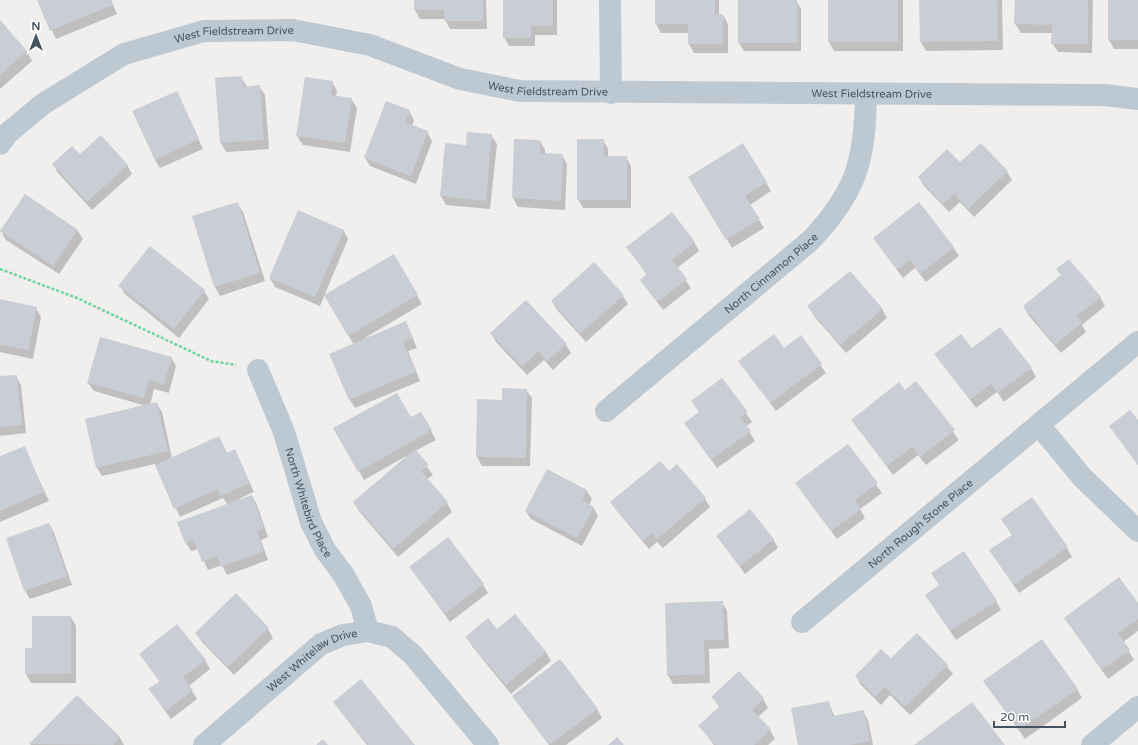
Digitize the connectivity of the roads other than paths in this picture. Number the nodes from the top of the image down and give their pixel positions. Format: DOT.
graph roads {
  1 [pos="610,0"];
  2 [pos="611,93"];
  3 [pos="866,94"];
  4 [pos="1138,99"];
  5 [pos="0,144"];
  6 [pos="1138,342"];
  7 [pos="258,370"];
  8 [pos="606,411"];
  9 [pos="1039,424"];
  10 [pos="1138,531"];
  11 [pos="802,622"];
  12 [pos="368,631"];
  13 [pos="1138,707"];
  14 [pos="204,745"];
  15 [pos="488,745"];
  16 [pos="1092,745"];
  1 -- 2 [label="street"];
  2 -- 3 [label="street, West Fieldstream Drive"];
  2 -- 5 [label="street, West Fieldstream Drive"];
  3 -- 4 [label="street, West Fieldstream Drive"];
  3 -- 8 [label="street, North Cinnamon Place"];
  6 -- 9 [label="street, North Rough Stone Place"];
  7 -- 12 [label="street, North Whitebird Place"];
  9 -- 10 [label="street"];
  9 -- 11 [label="street, North Rough Stone Place"];
  12 -- 14 [label="street, West Whitelaw Drive"];
  12 -- 15 [label="street, West Whitelaw Drive"];
  13 -- 16 [label="street"];
}
